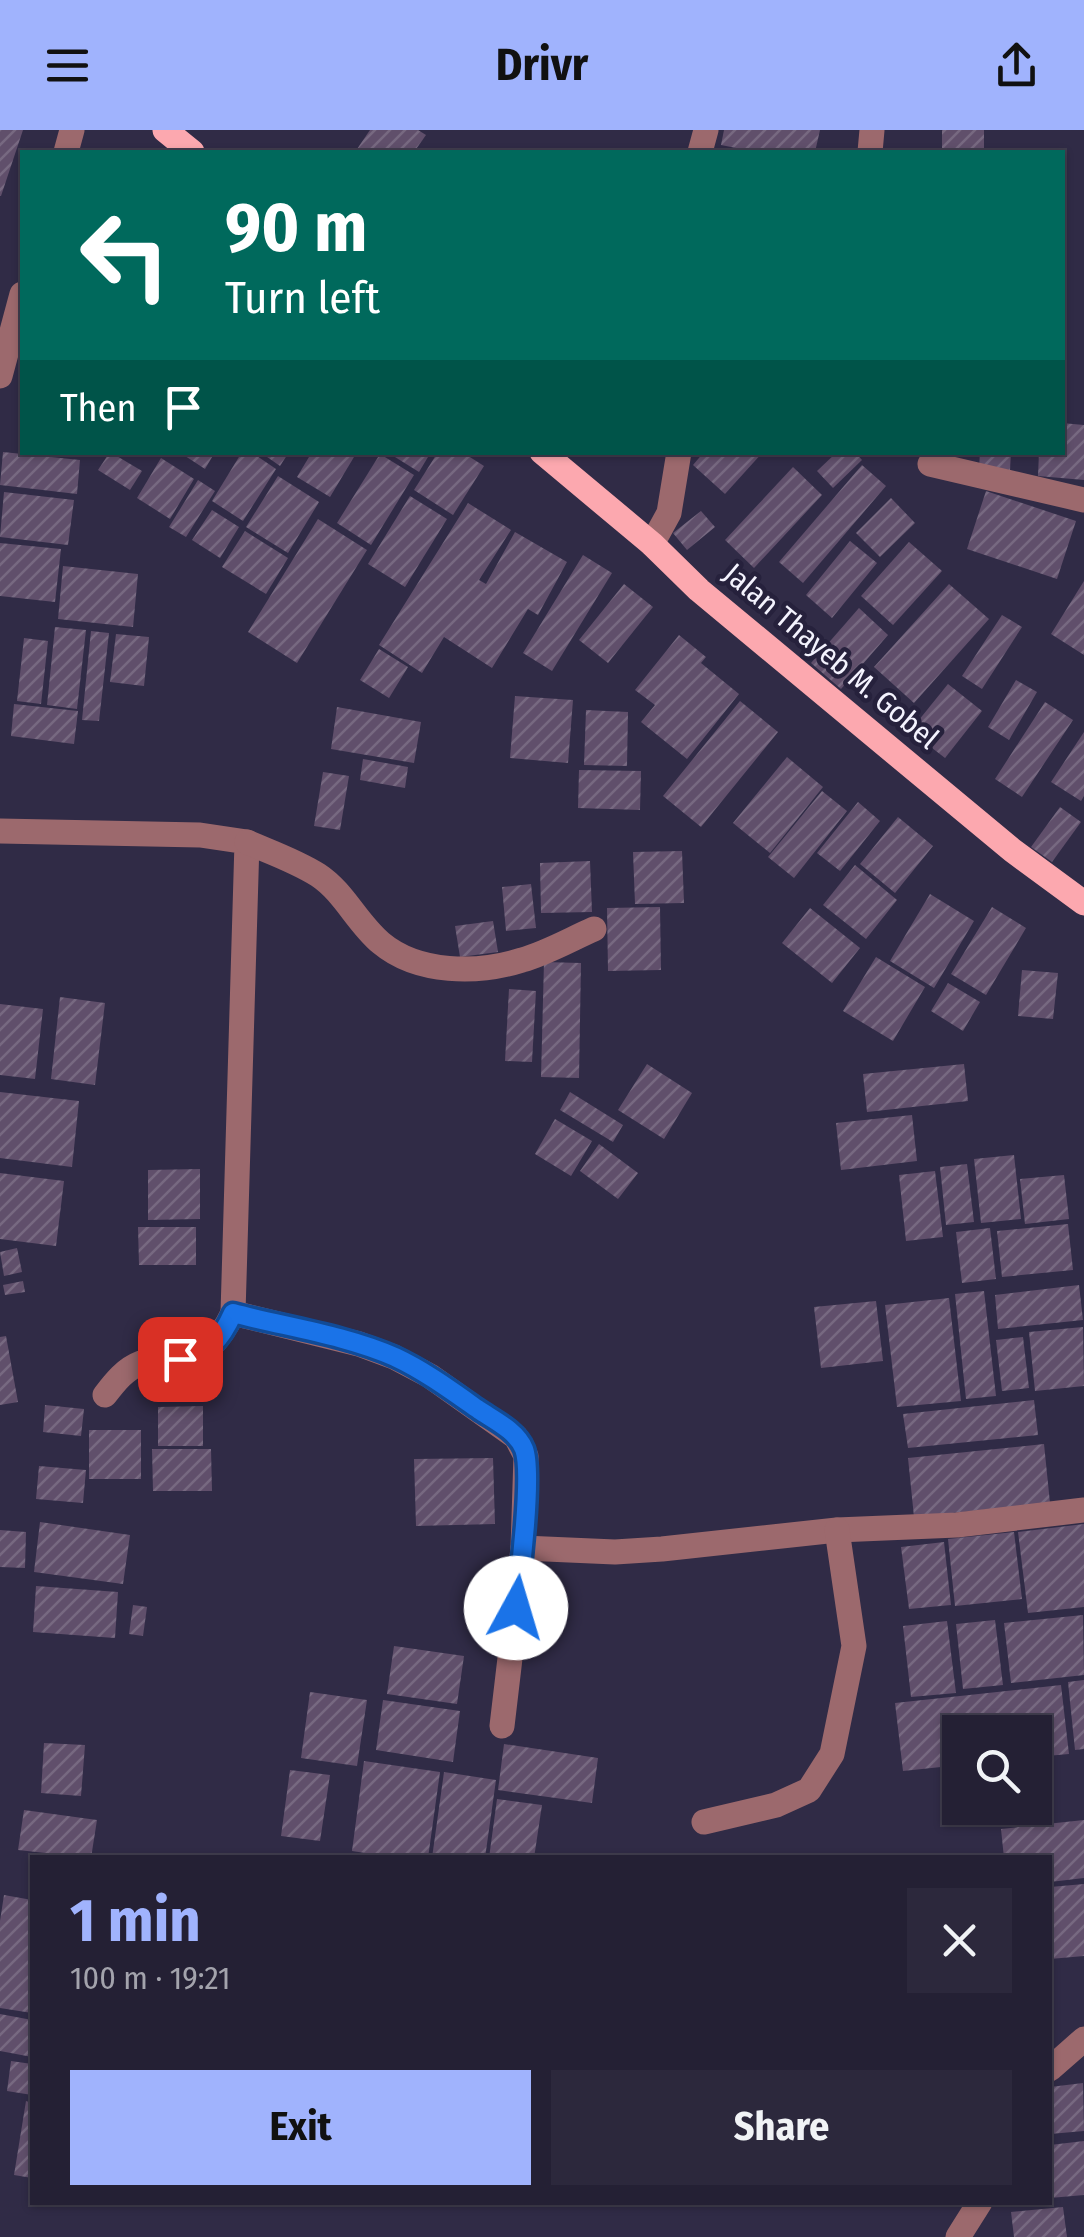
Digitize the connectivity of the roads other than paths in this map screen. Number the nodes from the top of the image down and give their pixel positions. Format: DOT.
graph roads {
  1 [pos="165,130"];
  2 [pos="190,150"];
  3 [pos="20,301"];
  4 [pos="2,364"];
  5 [pos="546,455"];
  6 [pos="678,455"];
  7 [pos="930,464"];
  8 [pos="1084,500"];
  9 [pos="652,544"];
  10 [pos="0,831"];
  11 [pos="247,842"];
  12 [pos="1084,903"];
  13 [pos="594,929"];
  14 [pos="233,1313"];
  15 [pos="105,1395"];
  16 [pos="1084,1510"];
  17 [pos="837,1530"];
  18 [pos="523,1548"];
  19 [pos="502,1726"];
  20 [pos="704,1822"];
  21 [pos="1084,2039"];
  22 [pos="1052,2066"];
  23 [pos="978,2205"];
  24 [pos="958,2237"];
  1 -- 2 [label="main road"];
  3 -- 4 [label="street"];
  5 -- 9 [label="main road, Jalan Thayeb M. Gobel"];
  6 -- 9 [label="street"];
  7 -- 8 [label="street"];
  9 -- 12 [label="main road, Jalan Thayeb M. Gobel"];
  10 -- 11 [label="street"];
  11 -- 13 [label="street"];
  11 -- 14 [label="street"];
  14 -- 15 [label="street"];
  14 -- 18 [label="street"];
  16 -- 17 [label="street"];
  17 -- 18 [label="street"];
  17 -- 20 [label="street"];
  18 -- 19 [label="street"];
  21 -- 22 [label="street"];
  23 -- 24 [label="street"];
}
